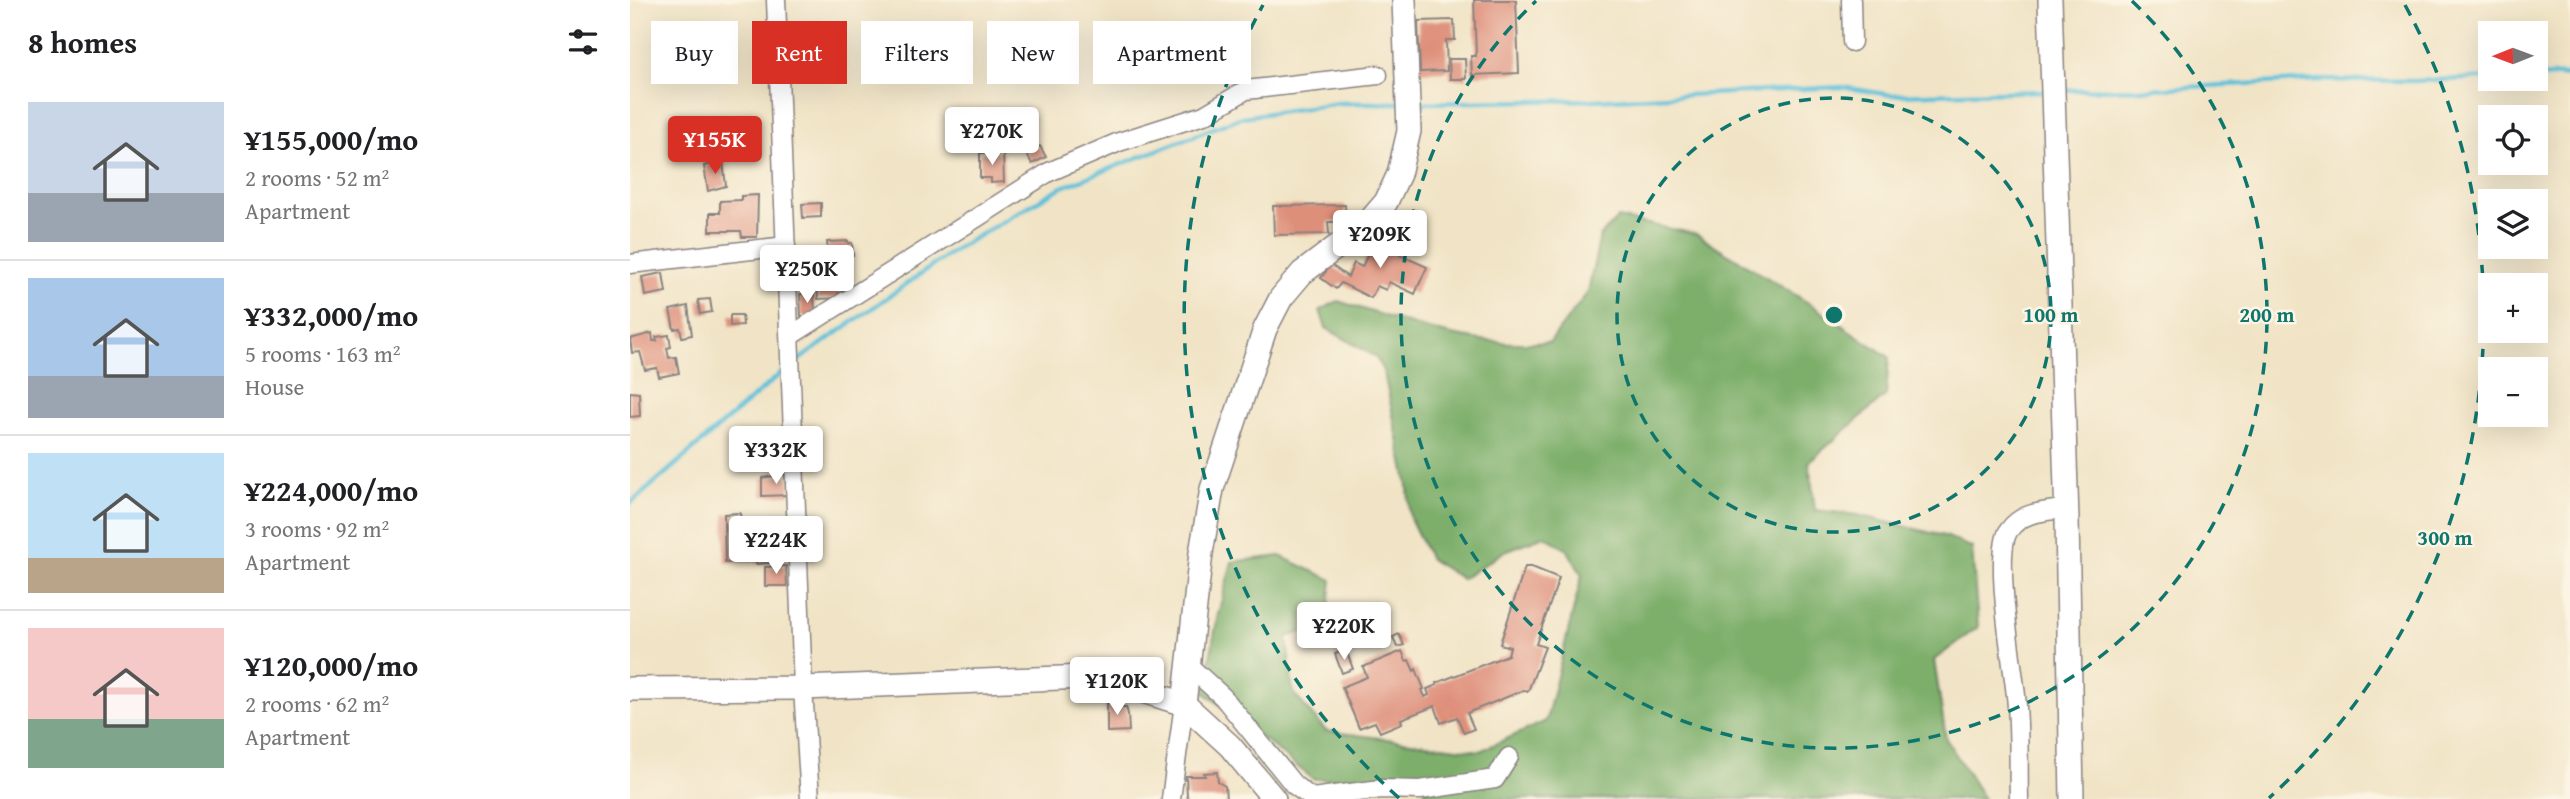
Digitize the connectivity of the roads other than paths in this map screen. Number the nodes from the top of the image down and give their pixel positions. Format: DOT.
graph roads {
  1 [pos="776,0"];
  2 [pos="1404,0"];
  3 [pos="1851,0"];
  4 [pos="2050,0"];
  5 [pos="1852,42"];
  6 [pos="1378,75"];
  7 [pos="786,246"];
  8 [pos="630,264"];
  9 [pos="790,344"];
  10 [pos="2067,519"];
  11 [pos="1188,665"];
  12 [pos="803,688"];
  13 [pos="630,689"];
  14 [pos="1185,704"];
  15 [pos="1509,757"];
  16 [pos="810,799"];
  17 [pos="1171,799"];
  18 [pos="1274,799"];
  19 [pos="2019,799"];
  20 [pos="2072,799"];
  1 -- 7 [label="street"];
  2 -- 11 [label="street"];
  3 -- 5 [label="street"];
  4 -- 10 [label="street"];
  6 -- 9 [label="street"];
  7 -- 8 [label="street"];
  7 -- 9 [label="street"];
  9 -- 12 [label="street"];
  10 -- 19 [label="street"];
  10 -- 20 [label="street"];
  11 -- 14 [label="street"];
  11 -- 15 [label="street"];
  12 -- 13 [label="street"];
  12 -- 14 [label="street"];
  12 -- 16 [label="street"];
  14 -- 17 [label="street"];
  14 -- 18 [label="street"];
}
